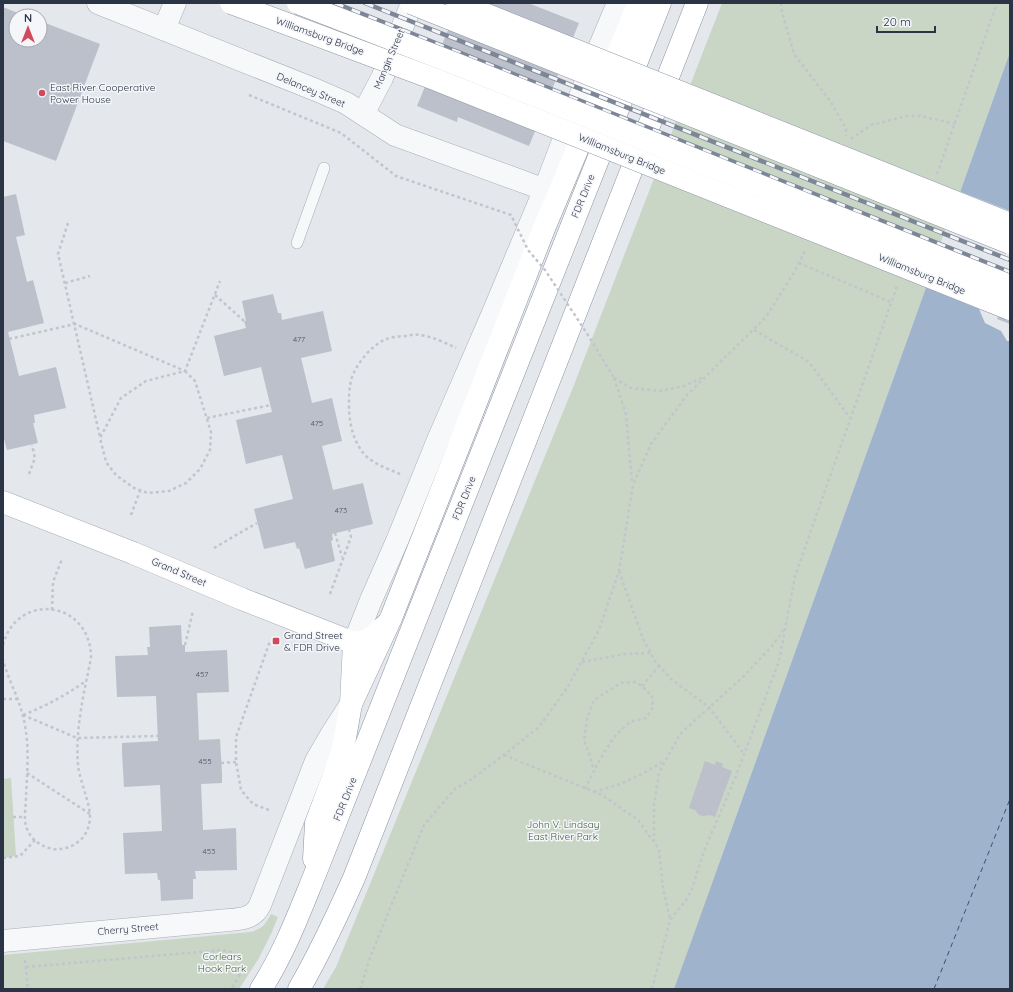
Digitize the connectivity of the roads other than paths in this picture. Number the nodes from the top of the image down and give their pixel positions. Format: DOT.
graph roads {
  1 [pos="98,3"];
  2 [pos="175,3"];
  3 [pos="232,3"];
  4 [pos="298,3"];
  5 [pos="411,3"];
  6 [pos="457,3"];
  7 [pos="618,3"];
  8 [pos="639,3"];
  9 [pos="660,3"];
  10 [pos="697,4"];
  11 [pos="164,29"];
  12 [pos="363,114"];
  13 [pos="324,168"];
  14 [pos="544,191"];
  15 [pos="1010,224"];
  16 [pos="297,243"];
  17 [pos="1010,243"];
  18 [pos="1010,286"];
  19 [pos="1010,309"];
  20 [pos="3,502"];
  21 [pos="391,618"];
  22 [pos="354,643"];
  23 [pos="351,704"];
  24 [pos="313,878"];
  25 [pos="3,941"];
  26 [pos="261,989"];
  27 [pos="299,989"];
  1 -- 11 [label="street, Delancey Street"];
  2 -- 11 [label="street"];
  3 -- 19 [label="main road, Williamsburg Bridge, bridge"];
  4 -- 18 [label="main road, bridge"];
  5 -- 12 [label="street, Mangin Street"];
  5 -- 17 [label="main road, bridge"];
  6 -- 15 [label="main road, bridge"];
  7 -- 14 [label="street"];
  8 -- 21 [label="main road"];
  9 -- 24 [label="main road, FDR Drive"];
  10 -- 27 [label="main road"];
  11 -- 12 [label="street, Delancey Street"];
  12 -- 14 [label="street, Delancey Street"];
  13 -- 16 [label="lane"];
  14 -- 22 [label="street"];
  20 -- 22 [label="main road, Grand Street"];
  21 -- 22 [label="main road"];
  21 -- 23 [label="main road"];
  22 -- 23 [label="main road"];
  23 -- 24 [label="main road"];
  23 -- 25 [label="street, Cherry Street"];
  24 -- 26 [label="main road, FDR Drive"];
}
